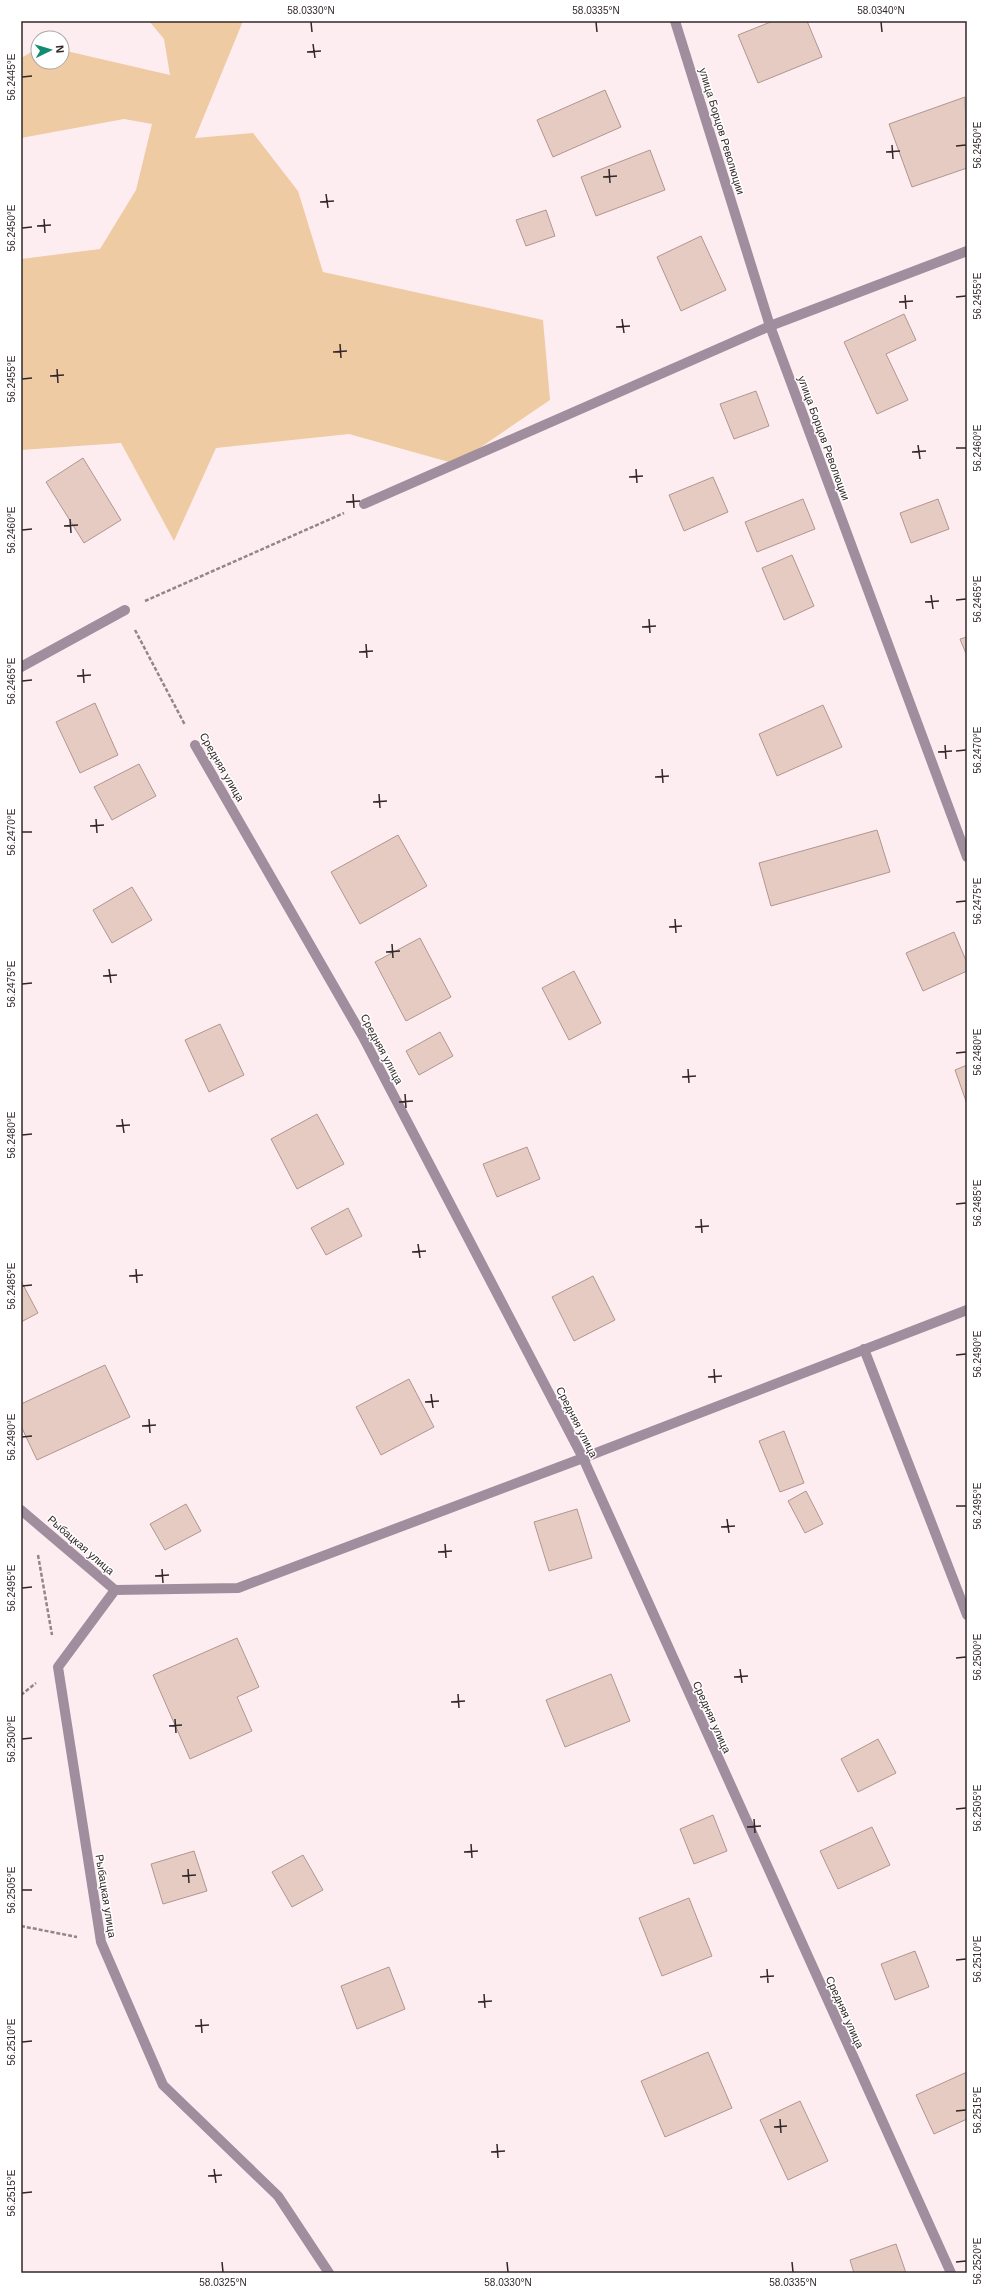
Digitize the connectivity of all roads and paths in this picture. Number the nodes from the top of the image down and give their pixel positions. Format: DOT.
graph roads {
  1 [pos="674,21"];
  2 [pos="967,251"];
  3 [pos="770,326"];
  4 [pos="364,504"];
  5 [pos="125,610"];
  6 [pos="21,666"];
  7 [pos="195,745"];
  8 [pos="967,857"];
  9 [pos="967,1310"];
  10 [pos="864,1349"];
  11 [pos="583,1458"];
  12 [pos="21,1510"];
  13 [pos="31,1517"];
  14 [pos="115,1590"];
  15 [pos="967,1615"];
  16 [pos="58,1667"];
  17 [pos="21,1926"];
  18 [pos="101,1942"];
  19 [pos="329,2273"];
  20 [pos="950,2273"];
  1 -- 3 [label="street, улица Борцов Революции"];
  2 -- 3 [label="street"];
  3 -- 4 [label="street"];
  3 -- 8 [label="street, улица Борцов Революции"];
  4 -- 5 [label="path"];
  5 -- 6 [label="street"];
  5 -- 7 [label="path, Средняя улица"];
  7 -- 11 [label="street, Средняя улица"];
  9 -- 10 [label="street"];
  10 -- 11 [label="street"];
  10 -- 15 [label="street"];
  11 -- 14 [label="street"];
  11 -- 20 [label="street, Средняя улица"];
  12 -- 13 [label="street, Рыбацкая улица"];
  13 -- 14 [label="street, Рыбацкая улица"];
  13 -- 16 [label="path"];
  14 -- 16 [label="street, Рыбацкая улица"];
  16 -- 18 [label="street, Рыбацкая улица"];
  17 -- 18 [label="path"];
  18 -- 19 [label="street, Рыбацкая улица"];
}
